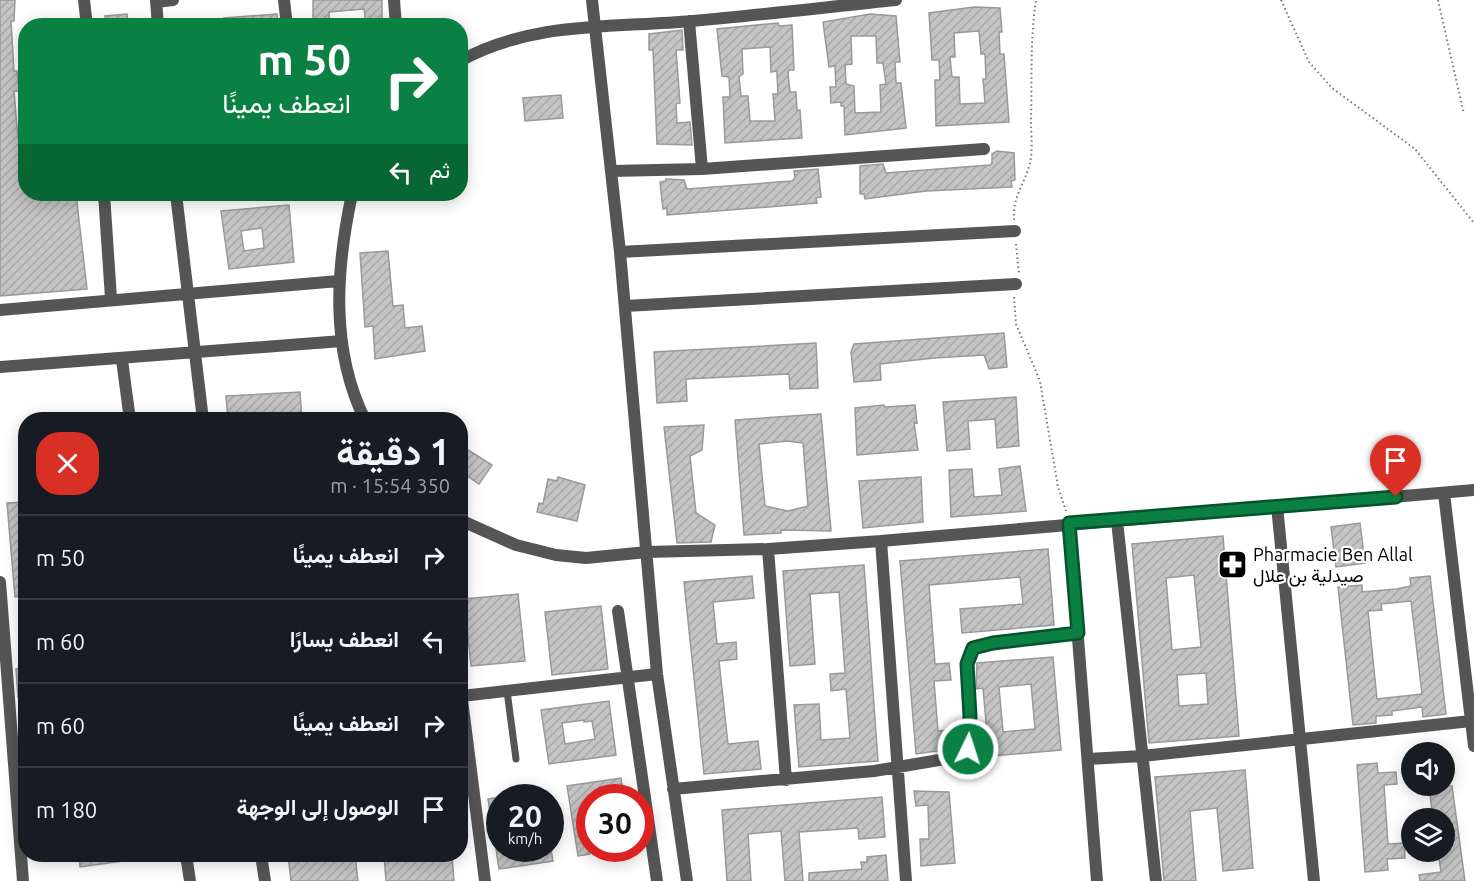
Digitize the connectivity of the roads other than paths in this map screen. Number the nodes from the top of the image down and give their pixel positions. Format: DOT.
graph roads {
  1 [pos="84,0"];
  2 [pos="173,0"];
  3 [pos="284,0"];
  4 [pos="394,0"];
  5 [pos="592,0"];
  6 [pos="896,0"];
  7 [pos="156,1"];
  8 [pos="86,18"];
  9 [pos="157,18"];
  10 [pos="286,18"];
  11 [pos="395,18"];
  12 [pos="689,21"];
  13 [pos="594,26"];
  14 [pos="468,57"];
  15 [pos="984,149"];
  16 [pos="702,168"];
  17 [pos="612,171"];
  18 [pos="104,201"];
  19 [pos="177,201"];
  20 [pos="351,201"];
  21 [pos="1015,231"];
  22 [pos="620,252"];
  23 [pos="339,281"];
  24 [pos="1016,284"];
  25 [pos="187,296"];
  26 [pos="111,298"];
  27 [pos="625,306"];
  28 [pos="0,310"];
  29 [pos="342,341"];
  30 [pos="194,353"];
  31 [pos="122,360"];
  32 [pos="0,367"];
  33 [pos="129,412"];
  34 [pos="202,412"];
  35 [pos="362,412"];
  36 [pos="1474,490"];
  37 [pos="1444,493"];
  38 [pos="1277,506"];
  39 [pos="1117,521"];
  40 [pos="1069,523"];
  41 [pos="468,524"];
  42 [pos="881,541"];
  43 [pos="768,549"];
  44 [pos="647,552"];
  45 [pos="0,582"];
  46 [pos="618,611"];
  47 [pos="1078,633"];
  48 [pos="657,674"];
  49 [pos="628,677"];
  50 [pos="468,690"];
  51 [pos="507,691"];
  52 [pos="1471,721"];
  53 [pos="1298,738"];
  54 [pos="468,746"];
  55 [pos="1474,746"];
  56 [pos="1142,756"];
  57 [pos="516,759"];
  58 [pos="1088,759"];
  59 [pos="898,766"];
  60 [pos="786,780"];
  61 [pos="18,789"];
  62 [pos="673,789"];
  63 [pos="22,862"];
  64 [pos="187,862"];
  65 [pos="262,862"];
  66 [pos="23,881"];
  67 [pos="190,881"];
  68 [pos="265,881"];
  69 [pos="485,881"];
  70 [pos="657,881"];
  71 [pos="687,881"];
  72 [pos="906,881"];
  73 [pos="1097,881"];
  74 [pos="1156,881"];
  75 [pos="1314,881"];
  1 -- 8 [label="street"];
  2 -- 7 [label="street"];
  3 -- 10 [label="street"];
  4 -- 11 [label="street"];
  5 -- 13 [label="street"];
  6 -- 12 [label="street"];
  7 -- 9 [label="street"];
  12 -- 13 [label="street"];
  12 -- 16 [label="street"];
  13 -- 14 [label="street"];
  13 -- 17 [label="street"];
  15 -- 16 [label="street"];
  16 -- 17 [label="street"];
  17 -- 22 [label="street"];
  18 -- 26 [label="street"];
  19 -- 25 [label="street"];
  20 -- 23 [label="street"];
  21 -- 22 [label="street"];
  22 -- 27 [label="street"];
  23 -- 25 [label="street"];
  23 -- 29 [label="street"];
  24 -- 27 [label="street"];
  25 -- 26 [label="street"];
  25 -- 30 [label="street"];
  26 -- 28 [label="street"];
  27 -- 44 [label="street"];
  29 -- 30 [label="street"];
  29 -- 35 [label="street"];
  30 -- 31 [label="street"];
  30 -- 34 [label="street"];
  31 -- 32 [label="street"];
  31 -- 33 [label="street"];
  36 -- 37 [label="street"];
  37 -- 38 [label="street"];
  37 -- 52 [label="street"];
  38 -- 39 [label="street"];
  38 -- 53 [label="street"];
  39 -- 40 [label="street"];
  39 -- 56 [label="street"];
  40 -- 42 [label="street"];
  40 -- 47 [label="street"];
  41 -- 44 [label="street"];
  42 -- 43 [label="street"];
  42 -- 59 [label="street"];
  43 -- 44 [label="street"];
  43 -- 60 [label="street"];
  44 -- 48 [label="street"];
  45 -- 61 [label="street"];
  46 -- 49 [label="street"];
  47 -- 58 [label="street"];
  47 -- 59 [label="street"];
  48 -- 49 [label="street"];
  48 -- 62 [label="street"];
  49 -- 51 [label="street"];
  49 -- 70 [label="street"];
  50 -- 51 [label="street"];
  51 -- 57 [label="lane"];
  52 -- 53 [label="street"];
  52 -- 55 [label="street"];
  53 -- 56 [label="street"];
  53 -- 75 [label="street"];
  54 -- 69 [label="street"];
  56 -- 58 [label="street"];
  56 -- 74 [label="street"];
  58 -- 73 [label="street"];
  59 -- 60 [label="street"];
  59 -- 72 [label="street"];
  60 -- 62 [label="street"];
  62 -- 71 [label="street"];
  63 -- 66 [label="street"];
  64 -- 67 [label="street"];
  65 -- 68 [label="street"];
}
